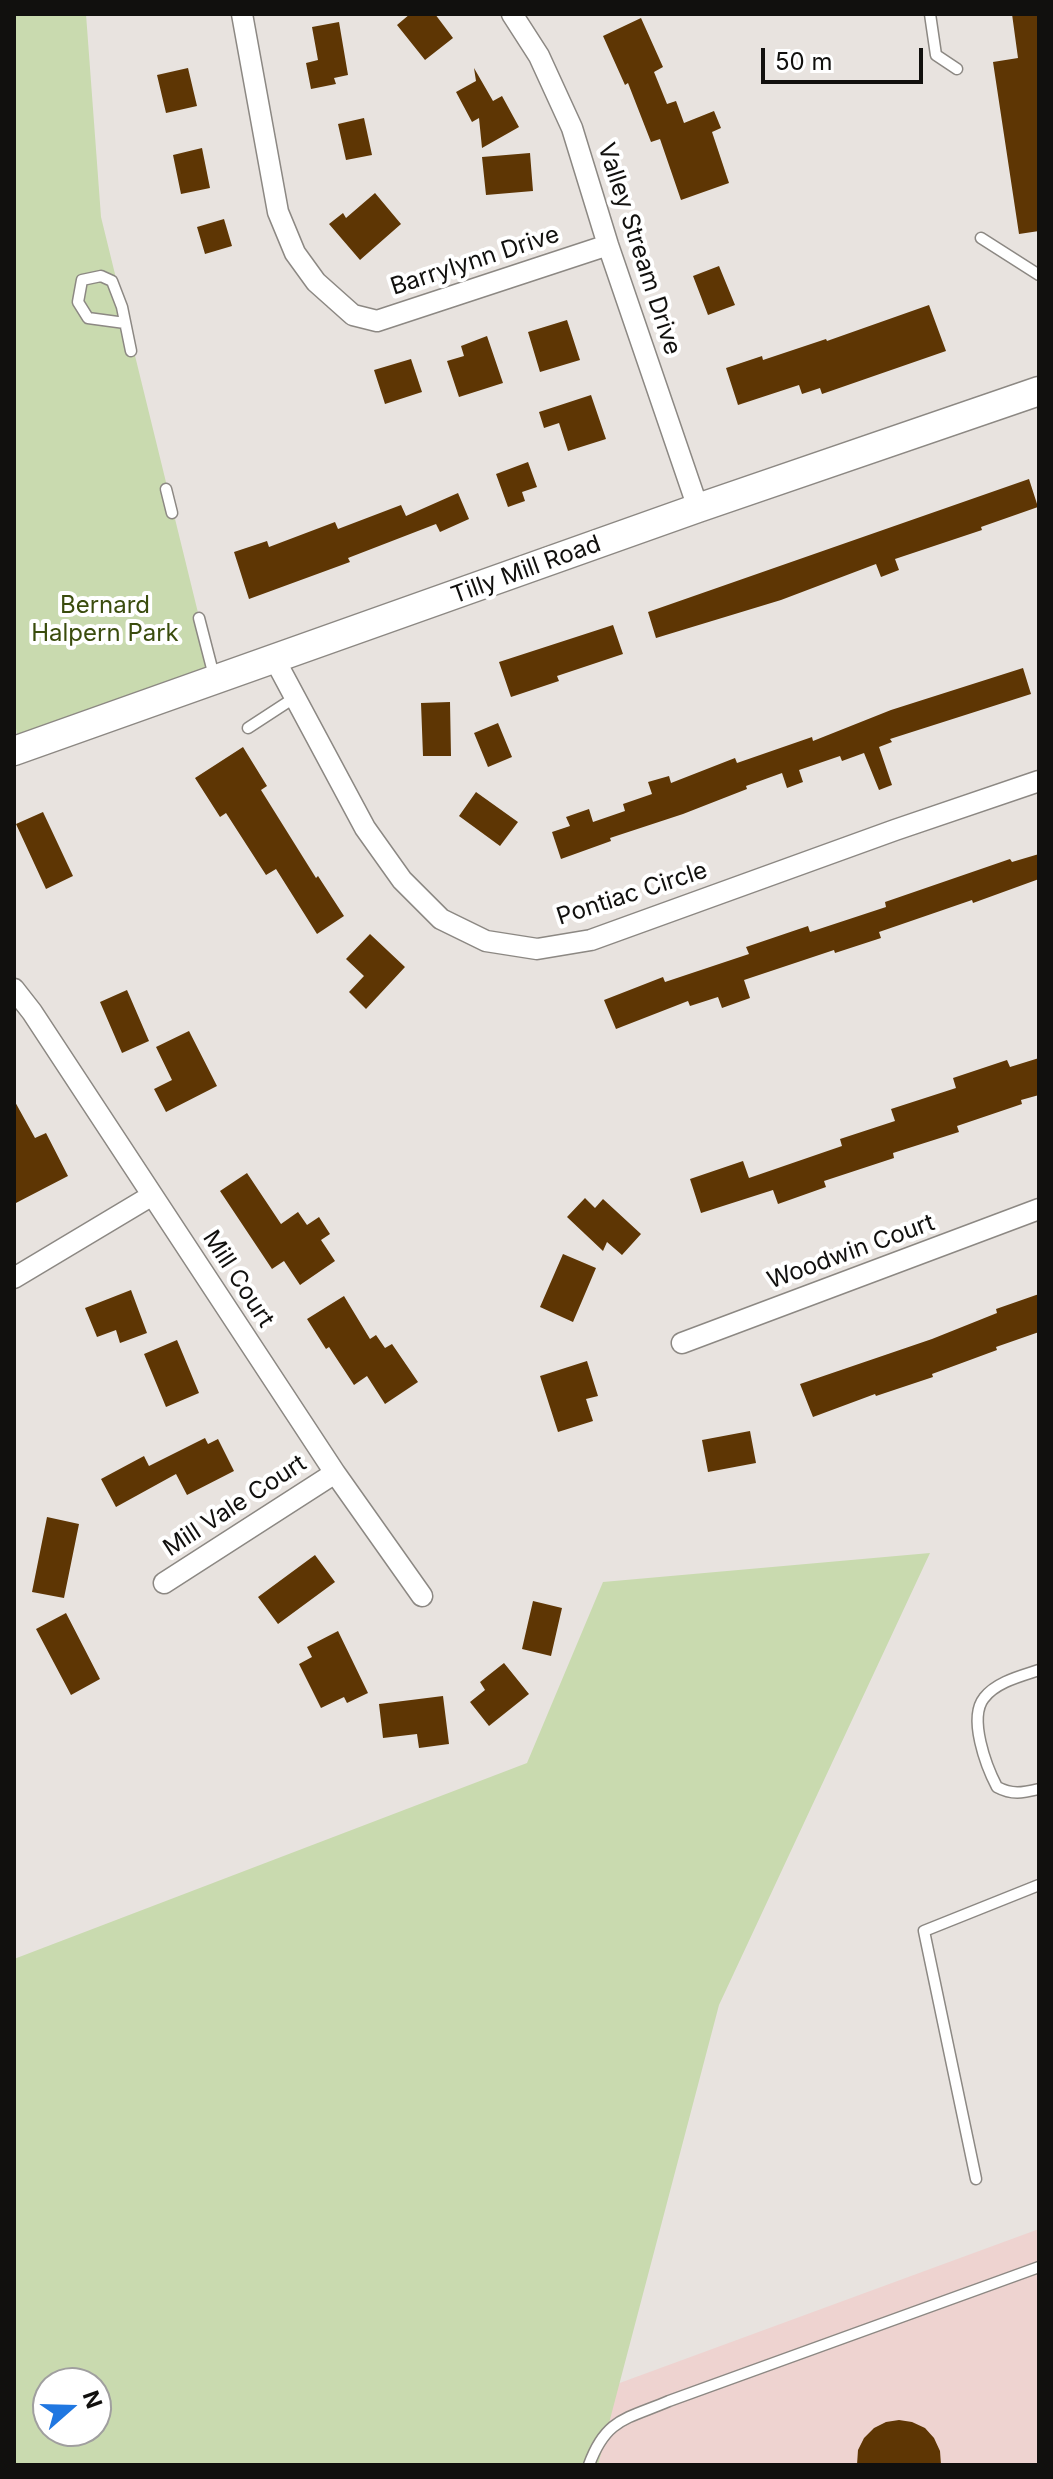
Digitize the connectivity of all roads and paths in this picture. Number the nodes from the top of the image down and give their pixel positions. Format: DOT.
graph roads {
  1 [pos="242,14"];
  2 [pos="512,14"];
  3 [pos="930,14"];
  4 [pos="957,69"];
  5 [pos="981,238"];
  6 [pos="608,245"];
  7 [pos="1039,275"];
  8 [pos="125,323"];
  9 [pos="131,351"];
  10 [pos="1039,391"];
  11 [pos="166,489"];
  12 [pos="698,508"];
  13 [pos="172,513"];
  14 [pos="199,618"];
  15 [pos="275,660"];
  16 [pos="214,678"];
  17 [pos="294,698"];
  18 [pos="248,728"];
  19 [pos="14,751"];
  20 [pos="1039,781"];
  21 [pos="14,989"];
  22 [pos="151,1196"];
  23 [pos="1039,1209"];
  24 [pos="14,1278"];
  25 [pos="682,1343"];
  26 [pos="335,1473"];
  27 [pos="164,1583"];
  28 [pos="422,1596"];
  29 [pos="1039,1670"];
  30 [pos="1039,1789"];
  31 [pos="1039,1885"];
  32 [pos="976,2179"];
  33 [pos="1039,2267"];
  34 [pos="589,2465"];
  1 -- 6 [label="street, Barrylynn Drive"];
  2 -- 6 [label="street, Valley Stream Drive"];
  3 -- 4 [label="lane"];
  5 -- 7 [label="lane"];
  6 -- 12 [label="street, Valley Stream Drive"];
  8 -- 8 [label="lane"];
  8 -- 9 [label="lane"];
  10 -- 12 [label="street, Tilly Mill Road"];
  11 -- 13 [label="lane"];
  12 -- 15 [label="street, Tilly Mill Road"];
  14 -- 16 [label="lane"];
  15 -- 16 [label="street, Tilly Mill Road"];
  15 -- 17 [label="street, Pontiac Circle"];
  16 -- 19 [label="street, Tilly Mill Road"];
  17 -- 18 [label="lane"];
  17 -- 20 [label="street, Pontiac Circle"];
  21 -- 22 [label="street, Mill Court"];
  22 -- 24 [label="street"];
  22 -- 26 [label="street, Mill Court"];
  23 -- 25 [label="street, Woodwin Court"];
  26 -- 27 [label="street, Mill Vale Court"];
  26 -- 28 [label="street, Mill Court"];
  29 -- 30 [label="lane"];
  31 -- 32 [label="lane"];
  33 -- 34 [label="lane"];
}
